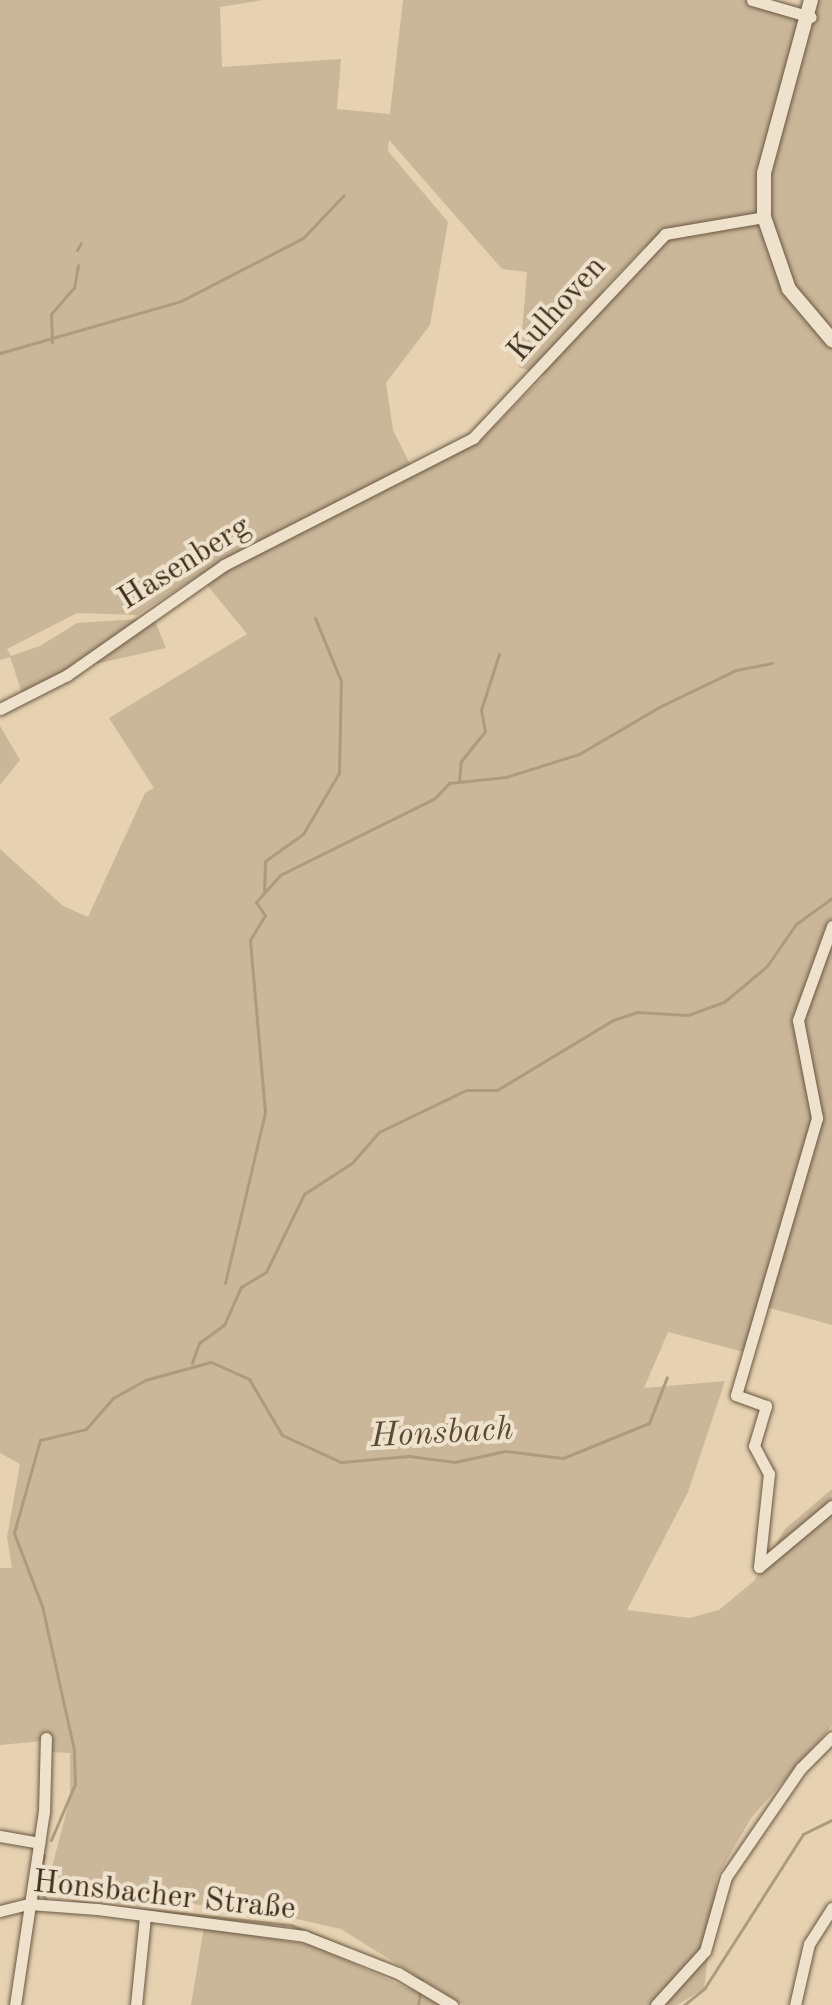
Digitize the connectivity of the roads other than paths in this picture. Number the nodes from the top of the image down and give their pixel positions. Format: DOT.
graph roads {
  1 [pos="752,0"];
  2 [pos="811,0"];
  3 [pos="811,17"];
  4 [pos="764,217"];
  5 [pos="832,340"];
  6 [pos="403,470"];
  7 [pos="0,709"];
  8 [pos="832,926"];
  9 [pos="832,1506"];
  10 [pos="832,1737"];
  11 [pos="46,1738"];
  12 [pos="0,1836"];
  13 [pos="39,1843"];
  14 [pos="29,1904"];
  15 [pos="832,1908"];
  16 [pos="0,1911"];
  17 [pos="145,1916"];
  18 [pos="15,2005"];
  19 [pos="136,2005"];
  20 [pos="452,2005"];
  21 [pos="656,2005"];
  22 [pos="795,2005"];
  1 -- 3 [label="street"];
  2 -- 3 [label="street"];
  3 -- 4 [label="street"];
  4 -- 5 [label="street"];
  4 -- 6 [label="street, Kulhoven"];
  6 -- 7 [label="street, Hasenberg"];
  8 -- 9 [label="street"];
  10 -- 21 [label="street"];
  11 -- 13 [label="street"];
  12 -- 13 [label="street"];
  13 -- 14 [label="street"];
  14 -- 16 [label="street, Honsbacher Straße"];
  14 -- 17 [label="street, Honsbacher Straße"];
  14 -- 18 [label="street"];
  15 -- 22 [label="street"];
  17 -- 19 [label="street"];
  17 -- 20 [label="street, Honsbacher Straße"];
}
